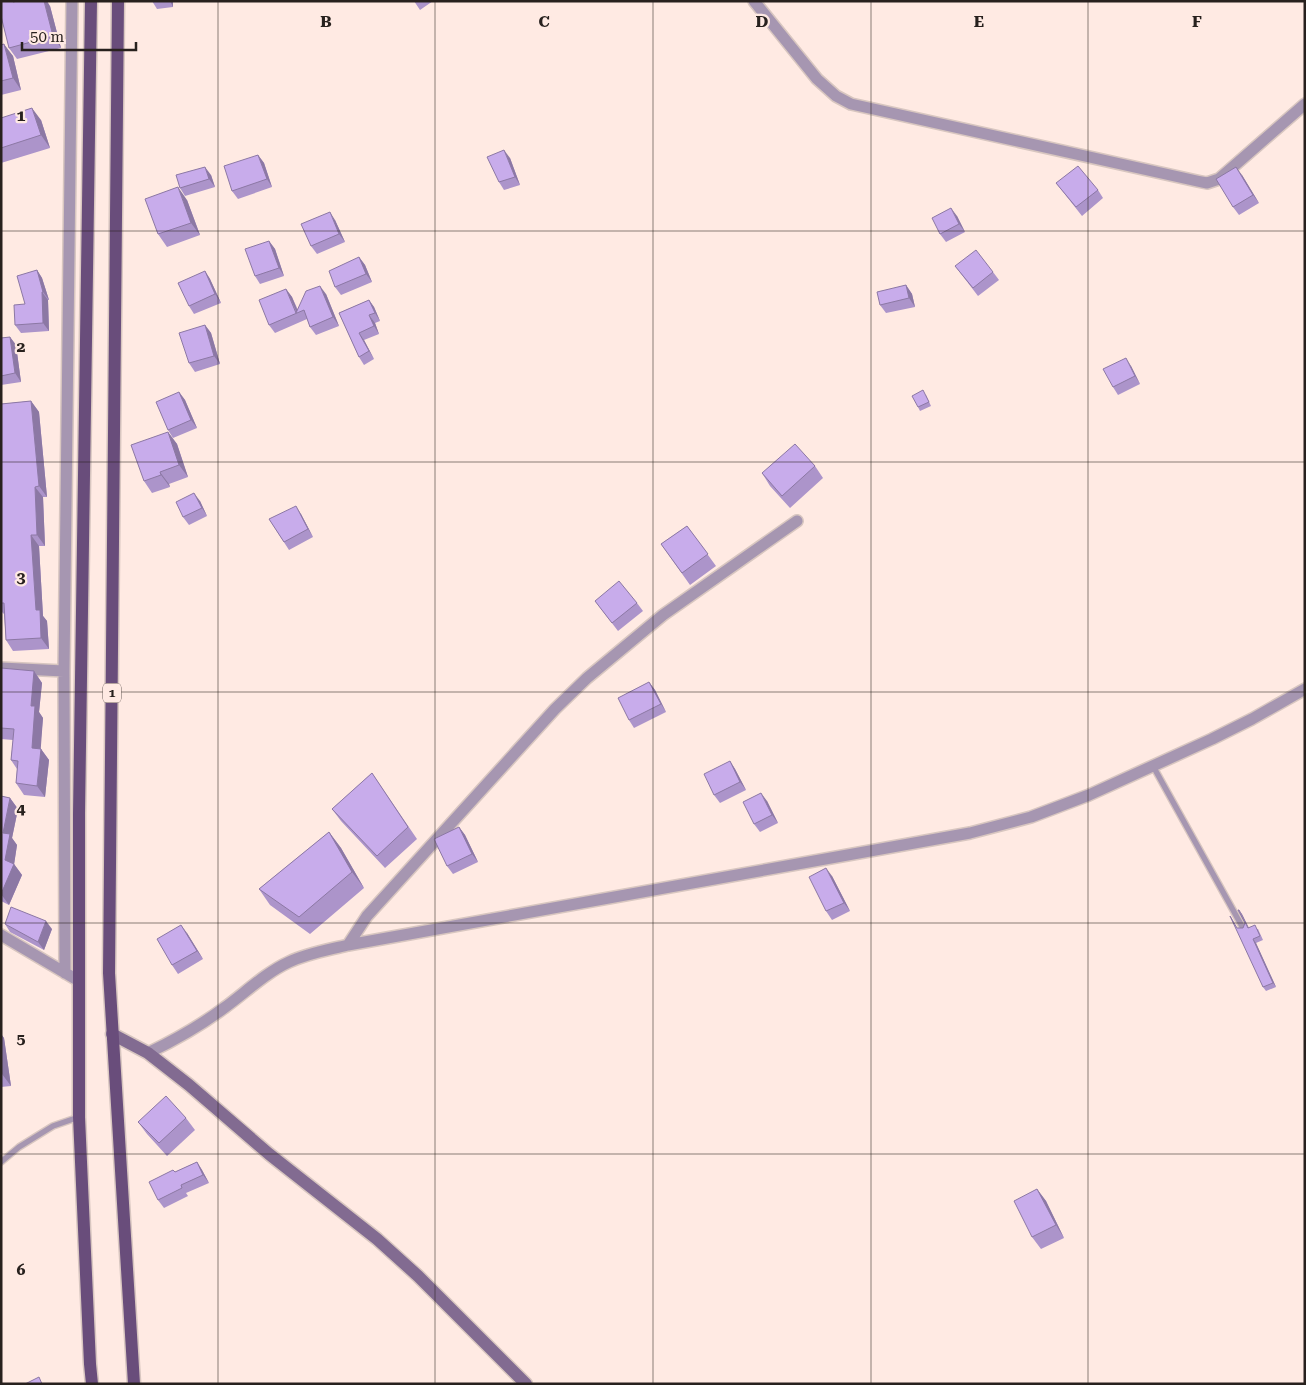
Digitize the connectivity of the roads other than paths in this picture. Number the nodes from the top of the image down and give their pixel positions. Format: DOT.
graph roads {
  1 [pos="72,1"];
  2 [pos="91,1"];
  3 [pos="118,1"];
  4 [pos="754,1"];
  5 [pos="1305,104"];
  6 [pos="797,521"];
  7 [pos="1,668"];
  8 [pos="64,671"];
  9 [pos="1305,689"];
  10 [pos="1153,766"];
  11 [pos="1243,928"];
  12 [pos="1,935"];
  13 [pos="348,945"];
  14 [pos="65,972"];
  15 [pos="79,981"];
  16 [pos="112,1034"];
  17 [pos="148,1053"];
  18 [pos="79,1117"];
  19 [pos="1,1162"];
  20 [pos="92,1384"];
  21 [pos="134,1384"];
  22 [pos="526,1384"];
  1 -- 8 [label="street"];
  2 -- 15 [label="main road"];
  3 -- 16 [label="main road, 1"];
  4 -- 5 [label="street"];
  6 -- 13 [label="street"];
  7 -- 8 [label="street"];
  8 -- 14 [label="street"];
  9 -- 10 [label="street"];
  10 -- 11 [label="lane"];
  10 -- 13 [label="street"];
  12 -- 14 [label="street"];
  13 -- 17 [label="street"];
  14 -- 15 [label="street"];
  15 -- 18 [label="main road"];
  16 -- 17 [label="street"];
  16 -- 21 [label="main road, 1"];
  17 -- 22 [label="street"];
  18 -- 19 [label="lane"];
  18 -- 20 [label="main road"];
}
